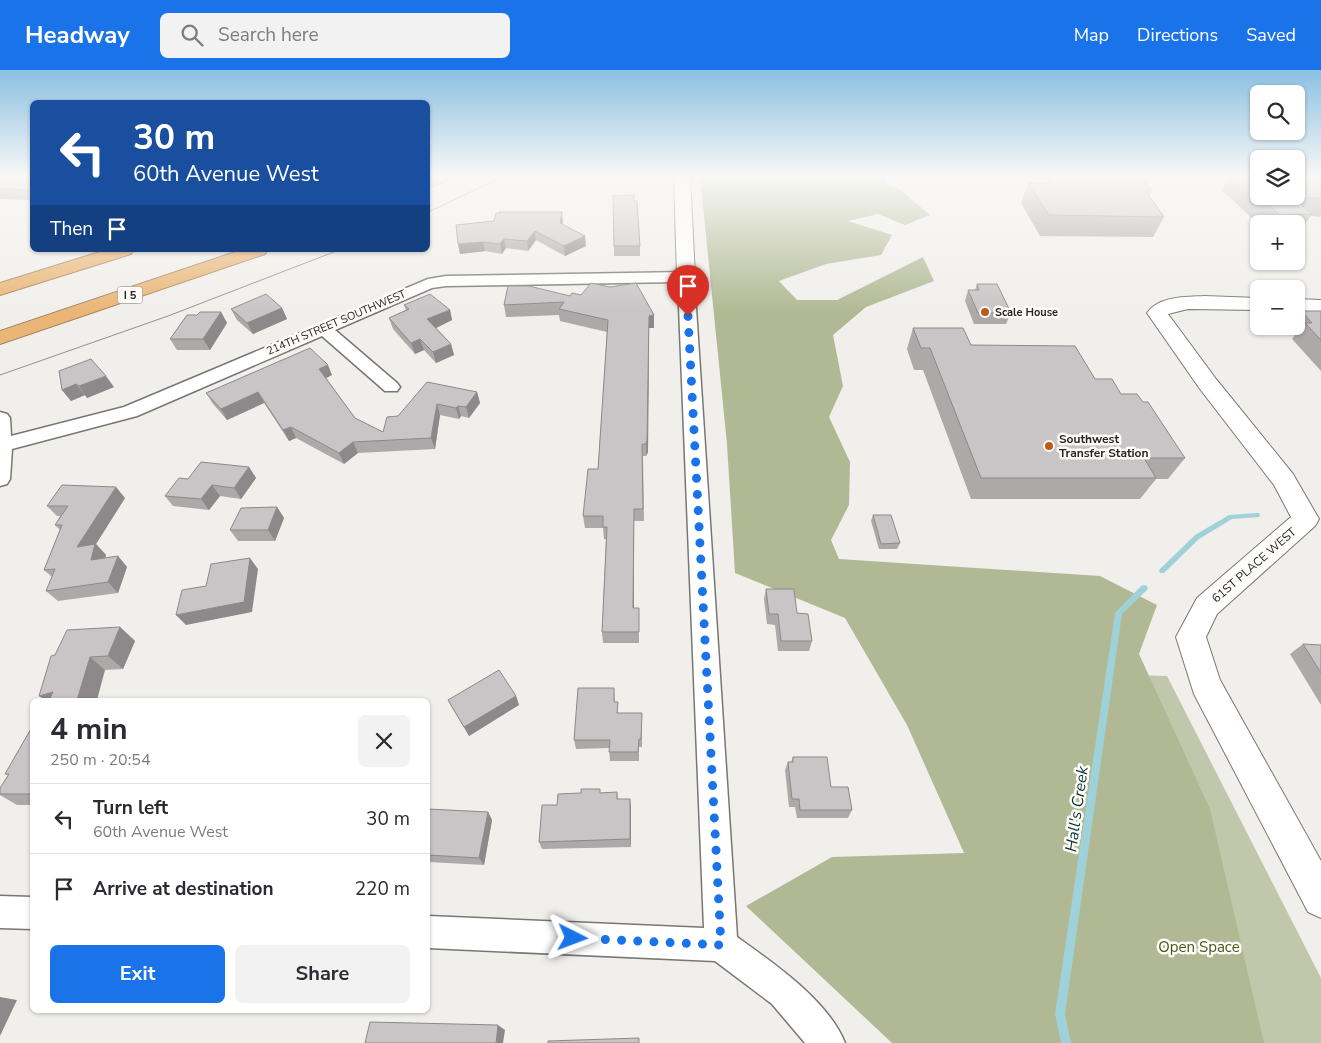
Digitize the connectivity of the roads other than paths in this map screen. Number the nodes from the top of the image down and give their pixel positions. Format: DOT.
graph roads {
  1 [pos="684,221"];
  2 [pos="87,252"];
  3 [pos="119,252"];
  4 [pos="253,252"];
  5 [pos="686,277"];
  6 [pos="0,282"];
  7 [pos="0,289"];
  8 [pos="1250,304"];
  9 [pos="1305,305"];
  10 [pos="1321,306"];
  11 [pos="323,328"];
  12 [pos="0,338"];
  13 [pos="391,387"];
  14 [pos="0,418"];
  15 [pos="2,445"];
  16 [pos="0,479"];
  17 [pos="1313,519"];
  18 [pos="1321,899"];
  19 [pos="0,912"];
  20 [pos="30,914"];
  21 [pos="430,932"];
  22 [pos="721,945"];
  23 [pos="828,1043"];
  1 -- 5 [label="street"];
  2 -- 6 [label="highway"];
  3 -- 7 [label="highway"];
  4 -- 12 [label="highway, I 5"];
  5 -- 11 [label="street, 214TH STREET SOUTHWEST"];
  5 -- 22 [label="street"];
  8 -- 17 [label="street, 61ST PLACE WEST"];
  9 -- 10 [label="street"];
  11 -- 13 [label="street"];
  11 -- 15 [label="street, 214TH STREET SOUTHWEST"];
  14 -- 15 [label="street"];
  15 -- 16 [label="street"];
  17 -- 18 [label="street, 61ST PLACE WEST"];
  19 -- 20 [label="street"];
  21 -- 22 [label="street"];
  22 -- 23 [label="street"];
}
